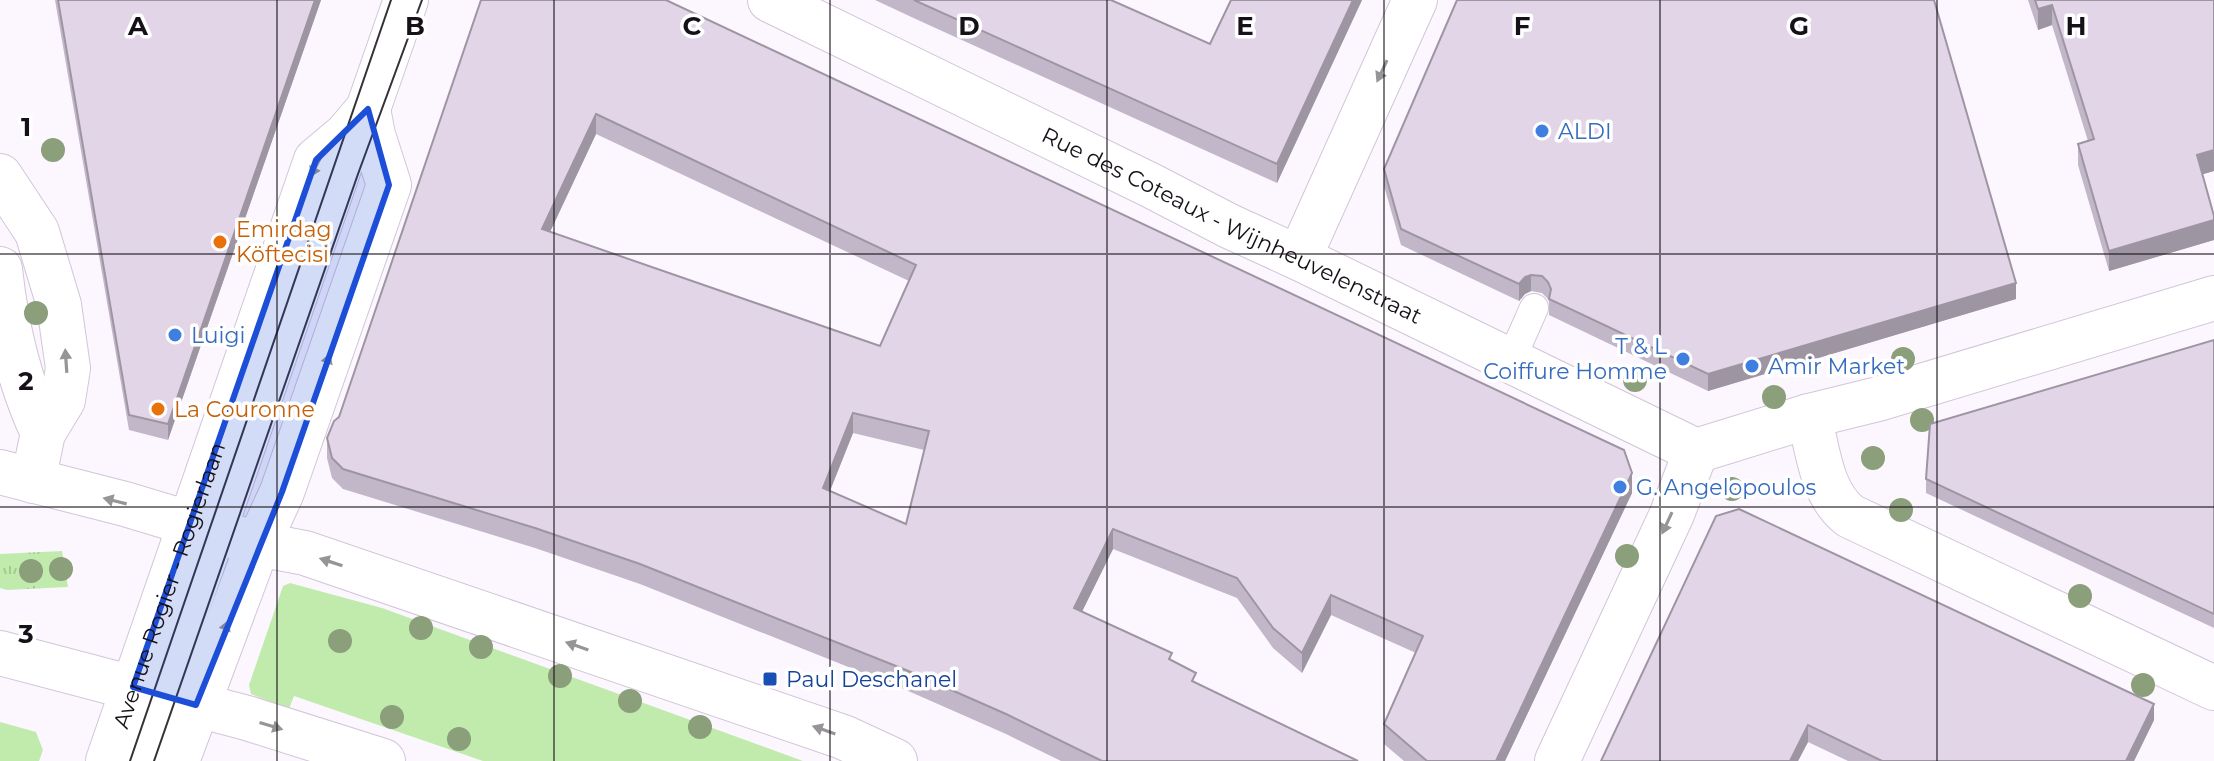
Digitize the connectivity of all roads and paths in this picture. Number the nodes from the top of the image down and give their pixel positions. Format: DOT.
graph roads {
  1 [pos="406,0"];
  2 [pos="770,0"];
  3 [pos="1415,0"];
  4 [pos="368,109"];
  5 [pos="0,176"];
  6 [pos="1299,258"];
  7 [pos="0,269"];
  8 [pos="2214,298"];
  9 [pos="1534,308"];
  10 [pos="1510,362"];
  11 [pos="1809,416"];
  12 [pos="43,433"];
  13 [pos="1696,451"];
  14 [pos="16,476"];
  15 [pos="223,534"];
  16 [pos="0,653"];
  17 [pos="2214,688"];
  18 [pos="165,696"];
  19 [pos="108,761"];
  20 [pos="143,761"];
  21 [pos="177,761"];
  22 [pos="383,761"];
  23 [pos="895,761"];
  24 [pos="1557,761"];
  1 -- 4 [label="street, Avenue Rogier - Rogierlaan"];
  2 -- 6 [label="street, Rue des Coteaux - Wijnheuvelenstraat"];
  3 -- 6 [label="street, one-way"];
  4 -- 15 [label="street, Avenue Rogier - Rogierlaan, one-way"];
  4 -- 15 [label="street, Avenue Rogier - Rogierlaan"];
  12 -- 5 [label="street, one-way"];
  6 -- 10 [label="street, Rue des Coteaux - Wijnheuvelenstraat"];
  7 -- 12 [label="street"];
  8 -- 11 [label="street"];
  9 -- 10 [label="lane"];
  10 -- 13 [label="street, Rue des Coteaux - Wijnheuvelenstraat"];
  11 -- 13 [label="street"];
  11 -- 17 [label="street"];
  12 -- 14 [label="street"];
  13 -- 24 [label="street, one-way"];
  15 -- 14 [label="street, one-way"];
  15 -- 18 [label="street, Avenue Rogier - Rogierlaan"];
  15 -- 18 [label="street, Avenue Rogier - Rogierlaan"];
  23 -- 15 [label="street, one-way"];
  16 -- 18 [label="street"];
  18 -- 19 [label="street, Avenue Rogier - Rogierlaan"];
  18 -- 20 [label="lane, Avenue Rogier - Rogierlaan"];
  18 -- 21 [label="street, Avenue Rogier - Rogierlaan"];
  18 -- 22 [label="street, one-way"];
}
